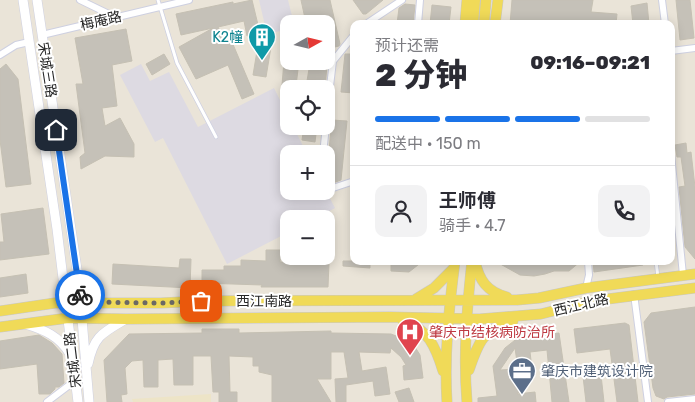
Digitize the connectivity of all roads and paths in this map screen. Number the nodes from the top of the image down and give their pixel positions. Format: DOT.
graph roads {
  1 [pos="23,0"];
  2 [pos="37,0"];
  3 [pos="158,0"];
  4 [pos="190,0"];
  5 [pos="402,0"];
  6 [pos="420,0"];
  7 [pos="467,0"];
  8 [pos="476,0"];
  9 [pos="486,0"];
  10 [pos="498,0"];
  11 [pos="662,0"];
  12 [pos="82,1"];
  13 [pos="160,7"];
  14 [pos="115,17"];
  15 [pos="372,20"];
  16 [pos="418,20"];
  17 [pos="465,20"];
  18 [pos="474,20"];
  19 [pos="484,20"];
  20 [pos="496,20"];
  21 [pos="664,20"];
  22 [pos="42,35"];
  23 [pos="350,40"];
  24 [pos="29,42"];
  25 [pos="695,48"];
  26 [pos="675,50"];
  27 [pos="0,55"];
  28 [pos="331,80"];
  29 [pos="216,137"];
  30 [pos="350,182"];
  31 [pos="335,187"];
  32 [pos="675,204"];
  33 [pos="454,265"];
  34 [pos="472,265"];
  35 [pos="476,265"];
  36 [pos="588,265"];
  37 [pos="656,265"];
  38 [pos="695,274"];
  39 [pos="683,275"];
  40 [pos="658,278"];
  41 [pos="586,288"];
  42 [pos="695,288"];
  43 [pos="634,294"];
  44 [pos="539,298"];
  45 [pos="364,300"];
  46 [pos="416,300"];
  47 [pos="517,300"];
  48 [pos="451,301"];
  49 [pos="468,301"];
  50 [pos="80,302"];
  51 [pos="66,303"];
  52 [pos="161,303"];
  53 [pos="0,311"];
  54 [pos="541,314"];
  55 [pos="526,316"];
  56 [pos="364,317"];
  57 [pos="390,317"];
  58 [pos="68,318"];
  59 [pos="82,318"];
  60 [pos="161,318"];
  61 [pos="126,319"];
  62 [pos="449,319"];
  63 [pos="466,320"];
  64 [pos="22,324"];
  65 [pos="0,327"];
  66 [pos="73,359"];
  67 [pos="86,372"];
  68 [pos="446,379"];
  69 [pos="76,380"];
  70 [pos="465,381"];
  71 [pos="695,399"];
  72 [pos="47,402"];
  73 [pos="78,402"];
  74 [pos="89,402"];
  75 [pos="447,402"];
  76 [pos="467,402"];
  77 [pos="648,402"];
  78 [pos="668,402"];
  1 -- 24 [label="main road, 宋城三路"];
  2 -- 22 [label="main road, 宋城三路"];
  3 -- 13 [label="lane"];
  4 -- 13 [label="street, 梅庵路"];
  5 -- 15 [label="street"];
  6 -- 16 [label="street"];
  7 -- 17 [label="main road"];
  8 -- 18 [label="main road"];
  9 -- 19 [label="main road"];
  10 -- 20 [label="main road"];
  11 -- 21 [label="street"];
  12 -- 14 [label="street"];
  13 -- 14 [label="street, 梅庵路"];
  13 -- 29 [label="lane"];
  14 -- 22 [label="street, 梅庵路"];
  22 -- 50 [label="main road, 宋城三路"];
  23 -- 28 [label="street"];
  24 -- 27 [label="street"];
  24 -- 51 [label="main road, 宋城三路"];
  25 -- 26 [label="street"];
  30 -- 31 [label="street"];
  32 -- 39 [label="street"];
  33 -- 46 [label="main road"];
  33 -- 48 [label="main road"];
  34 -- 49 [label="main road"];
  35 -- 47 [label="main road"];
  36 -- 41 [label="street"];
  37 -- 40 [label="lane"];
  38 -- 39 [label="main road, 西江北路"];
  39 -- 40 [label="main road, 西江北路"];
  40 -- 41 [label="main road, 西江北路"];
  41 -- 44 [label="main road, 西江北路"];
  42 -- 43 [label="main road, 西江北路"];
  43 -- 54 [label="main road, 西江北路"];
  43 -- 77 [label="street"];
  44 -- 47 [label="main road, 西江北路"];
  44 -- 54 [label="main road"];
  45 -- 46 [label="main road, 西江南路"];
  45 -- 52 [label="main road, 西江南路"];
  45 -- 56 [label="main road"];
  46 -- 48 [label="main road, 西江南路"];
  47 -- 49 [label="main road, 西江北路"];
  48 -- 49 [label="main road, 西江南路"];
  48 -- 62 [label="main road"];
  49 -- 63 [label="main road"];
  50 -- 51 [label="main road, 西江南路"];
  50 -- 52 [label="main road, 西江南路"];
  50 -- 59 [label="main road, 宋城三路"];
  51 -- 53 [label="main road, 西江南路"];
  51 -- 58 [label="main road, 宋城三路"];
  52 -- 60 [label="main road"];
  54 -- 55 [label="main road, 西江北路"];
  55 -- 63 [label="main road, 西江北路"];
  55 -- 70 [label="main road"];
  56 -- 57 [label="main road, 西江南路"];
  56 -- 60 [label="main road, 西江南路"];
  57 -- 62 [label="main road, 西江南路"];
  57 -- 68 [label="main road"];
  58 -- 59 [label="main road, 西江南路"];
  58 -- 64 [label="main road, 西江南路"];
  58 -- 66 [label="main road, 宋城二路"];
  59 -- 61 [label="main road, 西江南路"];
  59 -- 67 [label="main road, 宋城二路"];
  60 -- 61 [label="main road, 西江南路"];
  61 -- 67 [label="main road"];
  62 -- 63 [label="main road, 西江南路"];
  62 -- 68 [label="main road"];
  63 -- 70 [label="main road"];
  64 -- 65 [label="main road, 西江南路"];
  64 -- 66 [label="main road"];
  66 -- 69 [label="main road, 宋城二路"];
  67 -- 74 [label="main road, 宋城二路"];
  68 -- 75 [label="main road"];
  69 -- 72 [label="street"];
  69 -- 73 [label="main road, 宋城二路"];
  70 -- 76 [label="main road"];
  71 -- 78 [label="street"];
}
